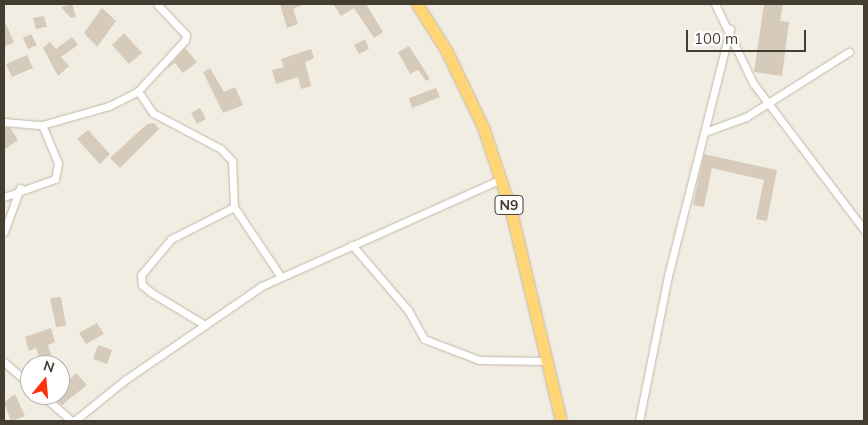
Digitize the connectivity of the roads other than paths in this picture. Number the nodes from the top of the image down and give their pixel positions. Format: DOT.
graph roads {
  1 [pos="157,4"];
  2 [pos="417,4"];
  3 [pos="715,4"];
  4 [pos="730,29"];
  5 [pos="849,52"];
  6 [pos="138,91"];
  7 [pos="768,103"];
  8 [pos="4,122"];
  9 [pos="42,125"];
  10 [pos="705,132"];
  11 [pos="501,180"];
  12 [pos="20,188"];
  13 [pos="4,197"];
  14 [pos="234,207"];
  15 [pos="864,230"];
  16 [pos="4,232"];
  17 [pos="352,245"];
  18 [pos="282,277"];
  19 [pos="205,325"];
  20 [pos="547,361"];
  21 [pos="4,362"];
  22 [pos="20,376"];
  23 [pos="54,405"];
  24 [pos="73,421"];
  25 [pos="561,421"];
  26 [pos="639,421"];
  1 -- 6 [label="street"];
  2 -- 11 [label="highway, N9"];
  3 -- 4 [label="street"];
  4 -- 7 [label="street"];
  4 -- 10 [label="street"];
  5 -- 7 [label="street"];
  6 -- 9 [label="street"];
  6 -- 14 [label="street"];
  7 -- 10 [label="street"];
  7 -- 15 [label="street"];
  8 -- 9 [label="street"];
  9 -- 12 [label="street"];
  10 -- 26 [label="street"];
  11 -- 17 [label="street"];
  11 -- 20 [label="highway, N9"];
  12 -- 13 [label="street"];
  12 -- 16 [label="street"];
  14 -- 18 [label="street"];
  14 -- 19 [label="street"];
  17 -- 18 [label="street"];
  17 -- 20 [label="street"];
  18 -- 19 [label="street"];
  19 -- 24 [label="street"];
  20 -- 25 [label="highway, N9"];
  21 -- 22 [label="street"];
  23 -- 24 [label="street"];
}
